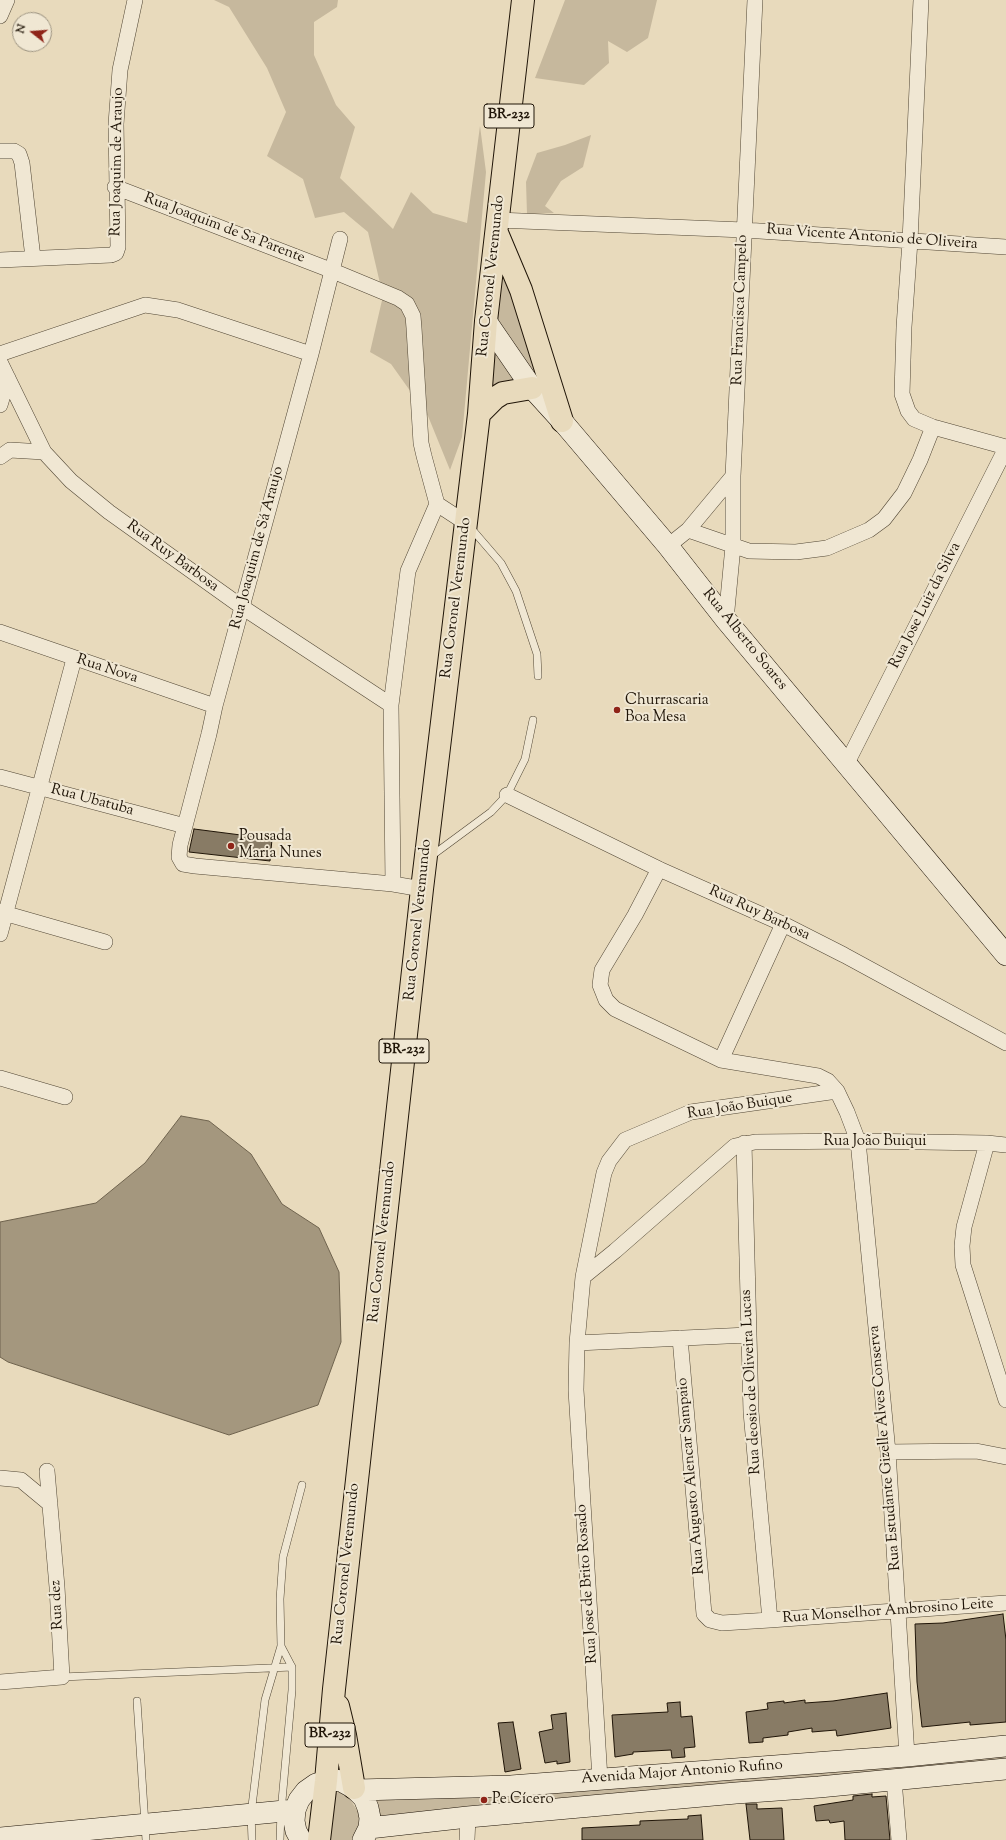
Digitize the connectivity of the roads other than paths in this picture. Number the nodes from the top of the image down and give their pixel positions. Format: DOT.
graph roads {
  1 [pos="7,0"];
  2 [pos="523,0"];
  3 [pos="755,0"];
  4 [pos="921,0"];
  5 [pos="130,1"];
  6 [pos="0,16"];
  7 [pos="0,151"];
  8 [pos="115,187"];
  9 [pos="497,226"];
  10 [pos="744,230"];
  11 [pos="340,239"];
  12 [pos="910,241"];
  13 [pos="1006,247"];
  14 [pos="33,258"];
  15 [pos="0,260"];
  16 [pos="333,271"];
  17 [pos="486,321"];
  18 [pos="0,354"];
  19 [pos="311,354"];
  20 [pos="0,362"];
  21 [pos="8,378"];
  22 [pos="532,388"];
  23 [pos="0,405"];
  24 [pos="480,414"];
  25 [pos="562,421"];
  26 [pos="933,427"];
  27 [pos="1006,447"];
  28 [pos="44,452"];
  29 [pos="0,457"];
  30 [pos="733,476"];
  31 [pos="437,504"];
  32 [pos="466,523"];
  33 [pos="688,530"];
  34 [pos="668,546"];
  35 [pos="733,546"];
  36 [pos="242,607"];
  37 [pos="726,620"];
  38 [pos="0,632"];
  39 [pos="74,659"];
  40 [pos="538,676"];
  41 [pos="391,705"];
  42 [pos="215,706"];
  43 [pos="533,720"];
  44 [pos="847,763"];
  45 [pos="0,777"];
  46 [pos="40,787"];
  47 [pos="507,795"];
  48 [pos="185,826"];
  49 [pos="425,861"];
  50 [pos="659,869"];
  51 [pos="393,884"];
  52 [pos="422,889"];
  53 [pos="3,913"];
  54 [pos="783,924"];
  55 [pos="0,934"];
  56 [pos="105,942"];
  57 [pos="1006,955"];
  58 [pos="1006,1043"];
  59 [pos="721,1060"];
  60 [pos="0,1078"];
  61 [pos="837,1091"];
  62 [pos="65,1097"];
  63 [pos="858,1141"];
  64 [pos="744,1143"];
  65 [pos="987,1143"];
  66 [pos="1006,1145"];
  67 [pos="583,1277"];
  68 [pos="748,1335"];
  69 [pos="680,1338"];
  70 [pos="577,1343"];
  71 [pos="576,1390"];
  72 [pos="1006,1400"];
  73 [pos="888,1452"];
  74 [pos="1006,1457"];
  75 [pos="47,1471"];
  76 [pos="0,1478"];
  77 [pos="302,1484"];
  78 [pos="50,1504"];
  79 [pos="1006,1603"];
  80 [pos="899,1610"];
  81 [pos="704,1614"];
  82 [pos="770,1620"];
  83 [pos="281,1646"];
  84 [pos="275,1667"];
  85 [pos="292,1667"];
  86 [pos="62,1678"];
  87 [pos="0,1682"];
  88 [pos="334,1689"];
  89 [pos="137,1701"];
  90 [pos="1006,1746"];
  91 [pos="907,1756"];
  92 [pos="1006,1769"];
  93 [pos="685,1772"];
  94 [pos="600,1779"];
  95 [pos="894,1780"];
  96 [pos="326,1781"];
  97 [pos="356,1789"];
  98 [pos="687,1797"];
  99 [pos="288,1811"];
  100 [pos="252,1814"];
  101 [pos="468,1817"];
  102 [pos="146,1832"];
  103 [pos="366,1834"];
  104 [pos="55,1836"];
  105 [pos="0,1838"];
  106 [pos="252,1840"];
  107 [pos="280,1840"];
  108 [pos="301,1840"];
  109 [pos="319,1840"];
  110 [pos="468,1840"];
  111 [pos="899,1840"];
  1 -- 6 [label="street"];
  2 -- 9 [label="highway, Rua Coronel Veremundo / BR-232"];
  3 -- 10 [label="street, Rua Francisca Campelo"];
  4 -- 12 [label="street"];
  5 -- 8 [label="street, Rua Joaquim de Araujo"];
  7 -- 14 [label="street"];
  8 -- 14 [label="street, Rua Joaquim de Araujo"];
  8 -- 16 [label="street, Rua Joaquim de Sa Parente"];
  9 -- 10 [label="street, Rua Vicente Antonio de Oliveira"];
  9 -- 17 [label="highway, Rua Coronel Veremundo / BR-232"];
  9 -- 25 [label="highway"];
  10 -- 12 [label="street, Rua Vicente Antonio de Oliveira"];
  10 -- 30 [label="street, Rua Francisca Campelo"];
  11 -- 16 [label="street, Rua Joaquim de Sá Araujo"];
  12 -- 13 [label="street, Rua Vicente Antonio de Oliveira"];
  12 -- 26 [label="street"];
  14 -- 15 [label="street"];
  16 -- 19 [label="street, Rua Joaquim de Sá Araujo"];
  16 -- 31 [label="street, Rua Joaquim de Sa Parente"];
  17 -- 22 [label="main road, Rua Alberto Soares"];
  17 -- 24 [label="highway, Rua Coronel Veremundo / BR-232"];
  18 -- 19 [label="street"];
  19 -- 36 [label="street, Rua Joaquim de Sá Araujo"];
  20 -- 21 [label="street, Rua Ruy Barbosa"];
  21 -- 23 [label="street"];
  21 -- 28 [label="street, Rua Ruy Barbosa"];
  22 -- 24 [label="highway"];
  22 -- 25 [label="main road, Rua Alberto Soares"];
  24 -- 32 [label="highway, Rua Coronel Veremundo / BR-232"];
  25 -- 34 [label="main road, Rua Alberto Soares"];
  26 -- 27 [label="street"];
  26 -- 35 [label="street"];
  27 -- 44 [label="street, Rua Jose Luiz da Silva"];
  28 -- 29 [label="street"];
  28 -- 36 [label="street, Rua Ruy Barbosa"];
  30 -- 33 [label="street"];
  30 -- 35 [label="street, Rua Francisca Campelo"];
  31 -- 32 [label="street"];
  31 -- 41 [label="street"];
  32 -- 40 [label="lane"];
  32 -- 49 [label="highway, Rua Coronel Veremundo / BR-232"];
  33 -- 34 [label="street"];
  33 -- 35 [label="street"];
  34 -- 37 [label="main road, Rua Alberto Soares"];
  35 -- 37 [label="street, Rua Francisca Campelo"];
  36 -- 41 [label="street, Rua Ruy Barbosa"];
  36 -- 42 [label="street, Rua Joaquim de Sá Araujo"];
  37 -- 44 [label="main road, Rua Alberto Soares"];
  38 -- 39 [label="street, Rua Nova"];
  39 -- 42 [label="street, Rua Nova"];
  39 -- 46 [label="street"];
  41 -- 51 [label="street"];
  42 -- 48 [label="street, Rua Joaquim de Sá Araujo"];
  43 -- 47 [label="lane"];
  44 -- 57 [label="main road, Rua Alberto Soares"];
  45 -- 46 [label="street, Rua Ubatuba"];
  46 -- 48 [label="street, Rua Ubatuba"];
  46 -- 53 [label="street"];
  47 -- 49 [label="lane"];
  47 -- 50 [label="street, Rua Ruy Barbosa"];
  48 -- 51 [label="street, Rua Joaquim de Sá Araujo"];
  49 -- 52 [label="highway, Rua Coronel Veremundo / BR-232"];
  50 -- 54 [label="street, Rua Ruy Barbosa"];
  50 -- 59 [label="street"];
  51 -- 52 [label="street"];
  52 -- 88 [label="highway, Rua Coronel Veremundo / BR-232"];
  53 -- 55 [label="street"];
  53 -- 56 [label="street"];
  54 -- 58 [label="street, Rua Ruy Barbosa"];
  54 -- 59 [label="street"];
  59 -- 61 [label="street"];
  60 -- 62 [label="street"];
  61 -- 63 [label="street, Rua Estudante Gizelle Alves Conserva"];
  61 -- 67 [label="street, Rua João Buique"];
  63 -- 64 [label="street, Rua João Buiqui"];
  63 -- 65 [label="street, Rua João Buiqui"];
  63 -- 73 [label="street, Rua Estudante Gizelle Alves Conserva"];
  64 -- 67 [label="street"];
  64 -- 68 [label="street, Rua deosio de Oliveira Lucas"];
  65 -- 66 [label="street, Rua João Buiqui"];
  65 -- 72 [label="street"];
  67 -- 70 [label="street, Rua João Buique"];
  68 -- 69 [label="street"];
  68 -- 82 [label="street, Rua deosio de Oliveira Lucas"];
  69 -- 70 [label="street"];
  69 -- 81 [label="street, Rua Augusto Alencar Sampaio"];
  70 -- 71 [label="street, Rua João Buique"];
  71 -- 94 [label="street, Rua Jose de Brito Rosado"];
  73 -- 74 [label="street"];
  73 -- 80 [label="street, Rua Estudante Gizelle Alves Conserva"];
  75 -- 78 [label="street, Rua dez"];
  76 -- 78 [label="street"];
  77 -- 83 [label="lane"];
  78 -- 86 [label="street, Rua dez"];
  79 -- 80 [label="street, Rua Monselhor Ambrosino Leite"];
  80 -- 82 [label="street, Rua Monselhor Ambrosino Leite"];
  80 -- 91 [label="street, Rua Estudante Gizelle Alves Conserva"];
  81 -- 82 [label="street, Rua Monselhor Ambrosino Leite"];
  83 -- 84 [label="lane"];
  83 -- 85 [label="lane"];
  84 -- 85 [label="lane"];
  84 -- 86 [label="lane"];
  84 -- 100 [label="lane"];
  85 -- 99 [label="lane"];
  86 -- 87 [label="street"];
  88 -- 96 [label="highway, Rua Coronel Veremundo / BR-232"];
  88 -- 97 [label="highway"];
  89 -- 102 [label="lane"];
  90 -- 91 [label="main road, Avenida Major Antonio Rufino"];
  91 -- 93 [label="main road, Avenida Major Antonio Rufino"];
  92 -- 95 [label="main road, Avenida Major Antonio Rufino"];
  93 -- 94 [label="main road, Avenida Major Antonio Rufino"];
  93 -- 98 [label="main road"];
  94 -- 97 [label="main road, Avenida Major Antonio Rufino"];
  95 -- 98 [label="main road, Avenida Major Antonio Rufino"];
  95 -- 111 [label="street"];
  96 -- 97 [label="main road"];
  96 -- 99 [label="main road"];
  96 -- 109 [label="highway, Rua Coronel Veremundo / BR-232"];
  97 -- 103 [label="main road"];
  98 -- 101 [label="main road, Avenida Major Antonio Rufino"];
  99 -- 100 [label="main road"];
  99 -- 107 [label="lane"];
  99 -- 108 [label="main road"];
  100 -- 102 [label="main road"];
  100 -- 106 [label="lane"];
  101 -- 103 [label="main road, Avenida Major Antonio Rufino"];
  101 -- 110 [label="street"];
  102 -- 104 [label="main road"];
  104 -- 105 [label="main road"];
}
